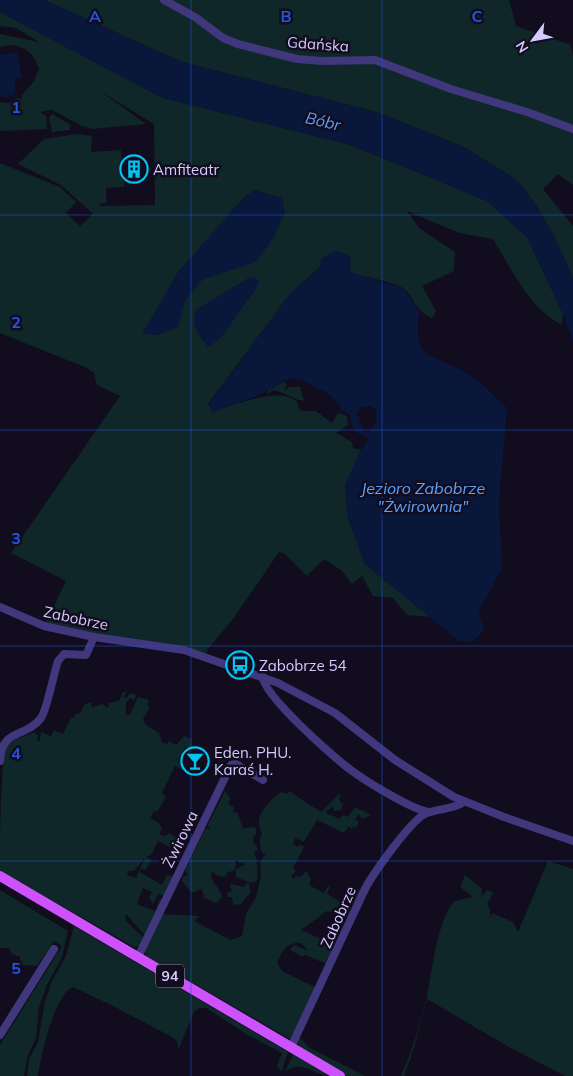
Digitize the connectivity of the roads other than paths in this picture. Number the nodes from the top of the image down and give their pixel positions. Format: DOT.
graph roads {
  1 [pos="164,0"];
  2 [pos="573,129"];
  3 [pos="0,607"];
  4 [pos="94,637"];
  5 [pos="263,678"];
  6 [pos="0,761"];
  7 [pos="263,780"];
  8 [pos="464,802"];
  9 [pos="429,812"];
  10 [pos="573,840"];
  11 [pos="0,876"];
  12 [pos="54,949"];
  13 [pos="138,957"];
  14 [pos="0,1035"];
  15 [pos="292,1047"];
  16 [pos="340,1076"];
  1 -- 2 [label="street, Gdańska"];
  3 -- 4 [label="street, Zabobrze"];
  4 -- 5 [label="street, Zabobrze"];
  4 -- 6 [label="street"];
  5 -- 8 [label="street, Zabobrze"];
  5 -- 9 [label="street"];
  7 -- 13 [label="street, Żwirowa"];
  8 -- 9 [label="street"];
  8 -- 10 [label="street, Zabobrze"];
  9 -- 15 [label="street, Zabobrze"];
  11 -- 13 [label="main road, 94"];
  12 -- 14 [label="street"];
  13 -- 15 [label="main road, 94"];
  15 -- 16 [label="main road, 94"];
}
